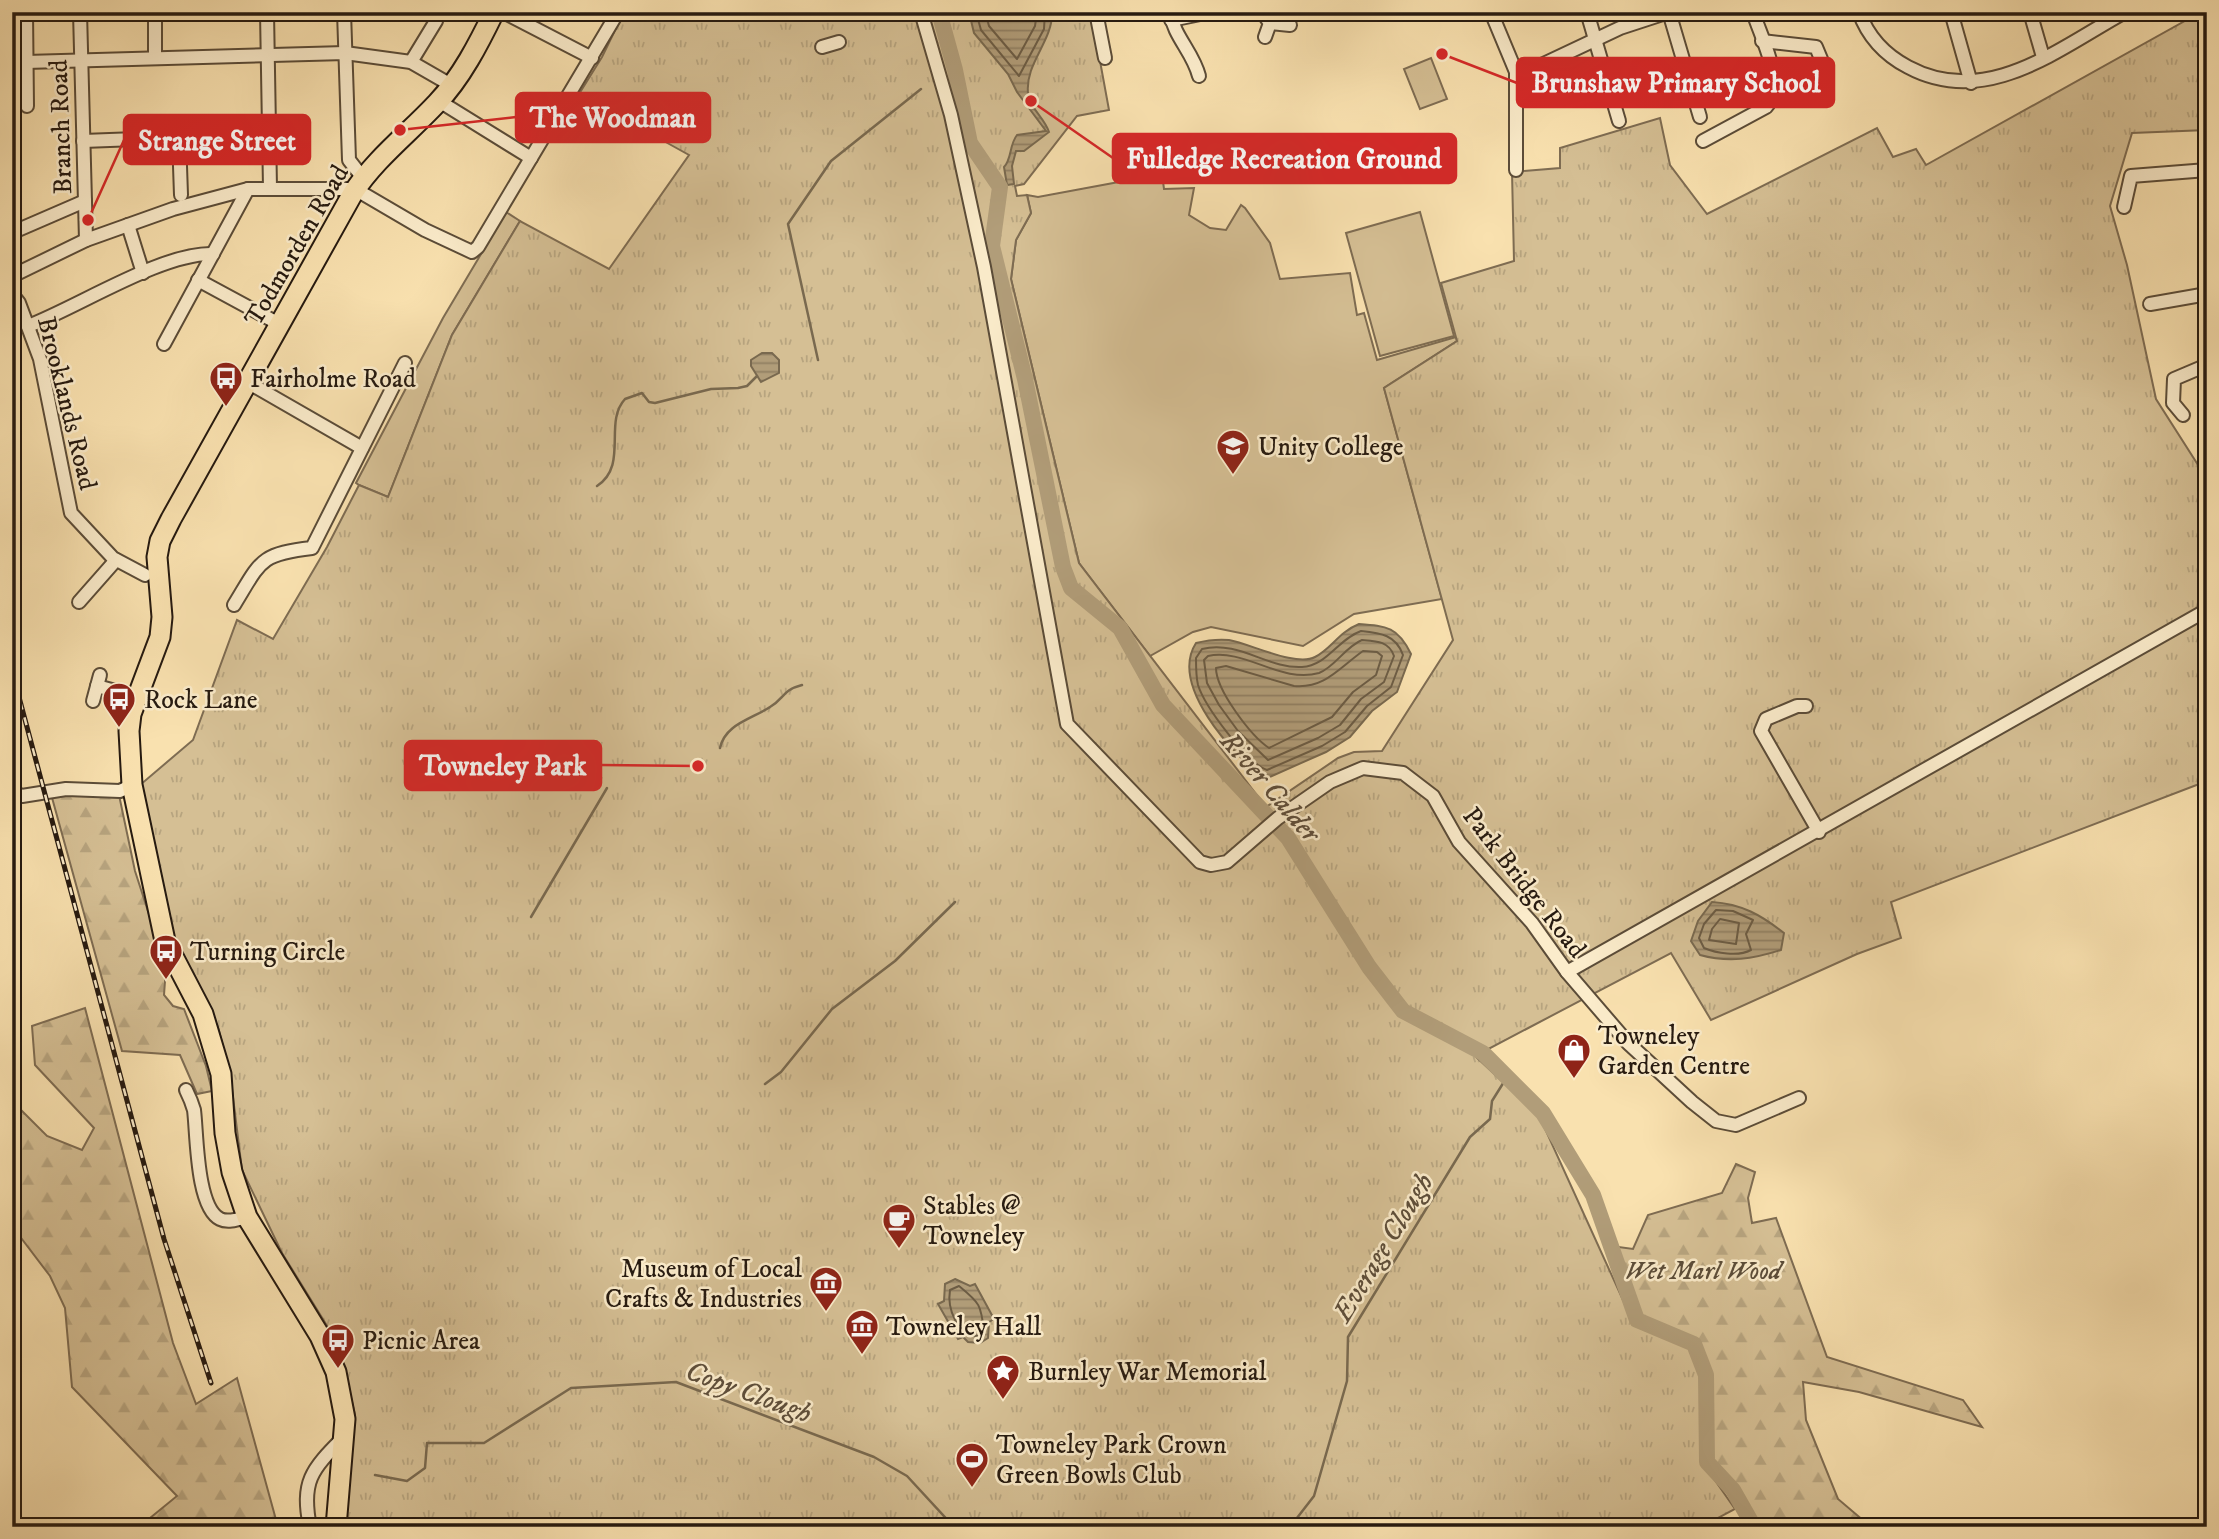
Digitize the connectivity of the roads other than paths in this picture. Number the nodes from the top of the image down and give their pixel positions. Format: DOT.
graph roads {
  1 [pos="26,12"];
  2 [pos="80,12"];
  3 [pos="155,12"];
  4 [pos="267,12"];
  5 [pos="344,12"];
  6 [pos="438,12"];
  7 [pos="495,12"];
  8 [pos="503,12"];
  9 [pos="618,12"];
  10 [pos="921,12"];
  11 [pos="1096,12"];
  12 [pos="1210,12"];
  13 [pos="1491,12"];
  14 [pos="1587,12"];
  15 [pos="1669,12"];
  16 [pos="1752,12"];
  17 [pos="1859,12"];
  18 [pos="1951,12"];
  19 [pos="2030,12"];
  20 [pos="2124,13"];
  21 [pos="1171,16"];
  22 [pos="1266,18"];
  23 [pos="1290,25"];
  24 [pos="1265,37"];
  25 [pos="1595,40"];
  26 [pos="1762,41"];
  27 [pos="839,43"];
  28 [pos="822,47"];
  29 [pos="345,53"];
  30 [pos="268,55"];
  31 [pos="2043,57"];
  32 [pos="155,58"];
  33 [pos="592,58"];
  34 [pos="1105,58"];
  35 [pos="81,60"];
  36 [pos="26,62"];
  37 [pos="411,62"];
  38 [pos="1826,71"];
  39 [pos="1516,72"];
  40 [pos="1199,76"];
  41 [pos="1971,83"];
  42 [pos="445,93"];
  43 [pos="27,106"];
  44 [pos="1700,117"];
  45 [pos="1619,121"];
  46 [pos="269,134"];
  47 [pos="178,137"];
  48 [pos="83,141"];
  49 [pos="1703,141"];
  50 [pos="531,158"];
  51 [pos="1516,170"];
  52 [pos="2207,170"];
  53 [pos="359,184"];
  54 [pos="270,188"];
  55 [pos="248,189"];
  56 [pos="181,195"];
  57 [pos="85,201"];
  58 [pos="2124,206"];
  59 [pos="128,225"];
  60 [pos="15,227"];
  61 [pos="86,240"];
  62 [pos="213,254"];
  63 [pos="143,273"];
  64 [pos="12,276"];
  65 [pos="198,280"];
  66 [pos="12,294"];
  67 [pos="2207,294"];
  68 [pos="2150,304"];
  69 [pos="281,324"];
  70 [pos="28,326"];
  71 [pos="164,344"];
  72 [pos="405,363"];
  73 [pos="2207,365"];
  74 [pos="249,383"];
  75 [pos="2183,415"];
  76 [pos="362,448"];
  77 [pos="116,560"];
  78 [pos="145,575"];
  79 [pos="79,602"];
  80 [pos="234,605"];
  81 [pos="2207,610"];
  82 [pos="137,698"];
  83 [pos="93,701"];
  84 [pos="1806,706"];
  85 [pos="132,785"];
  86 [pos="12,792"];
  87 [pos="1819,832"];
  88 [pos="1567,972"];
  89 [pos="186,1090"];
  90 [pos="1799,1098"];
  91 [pos="247,1217"];
  92 [pos="343,1438"];
  93 [pos="310,1527"];
  94 [pos="336,1527"];
  1 -- 36 [label="street"];
  2 -- 35 [label="street, Branch Road"];
  3 -- 32 [label="street"];
  4 -- 30 [label="street"];
  5 -- 29 [label="street"];
  6 -- 37 [label="street"];
  7 -- 42 [label="highway, Todmorden Road"];
  8 -- 33 [label="street"];
  9 -- 33 [label="street"];
  10 -- 88 [label="street, Park Bridge Road"];
  11 -- 34 [label="street"];
  12 -- 21 [label="street"];
  13 -- 39 [label="street"];
  14 -- 25 [label="street"];
  15 -- 25 [label="street"];
  15 -- 44 [label="street"];
  16 -- 26 [label="street"];
  17 -- 41 [label="street"];
  18 -- 41 [label="street"];
  19 -- 31 [label="street"];
  20 -- 31 [label="street"];
  21 -- 40 [label="street"];
  22 -- 23 [label="street"];
  22 -- 24 [label="street"];
  25 -- 39 [label="street"];
  25 -- 45 [label="street"];
  26 -- 38 [label="street"];
  26 -- 49 [label="street"];
  27 -- 28 [label="street"];
  29 -- 30 [label="street"];
  29 -- 37 [label="street"];
  29 -- 53 [label="street"];
  30 -- 32 [label="street"];
  30 -- 46 [label="street"];
  31 -- 41 [label="street"];
  32 -- 35 [label="street"];
  33 -- 50 [label="street"];
  35 -- 36 [label="street"];
  35 -- 48 [label="street, Branch Road"];
  36 -- 43 [label="street"];
  37 -- 42 [label="street"];
  39 -- 51 [label="street"];
  42 -- 50 [label="street"];
  42 -- 53 [label="highway, Todmorden Road"];
  46 -- 47 [label="street"];
  46 -- 54 [label="street"];
  47 -- 48 [label="street"];
  47 -- 56 [label="street"];
  48 -- 57 [label="street, Branch Road"];
  50 -- 53 [label="street"];
  52 -- 58 [label="street"];
  53 -- 54 [label="street"];
  53 -- 69 [label="highway, Todmorden Road"];
  54 -- 55 [label="street"];
  55 -- 59 [label="street"];
  55 -- 62 [label="street"];
  57 -- 60 [label="street"];
  57 -- 61 [label="street, Branch Road"];
  59 -- 61 [label="street"];
  59 -- 63 [label="street"];
  61 -- 64 [label="street"];
  62 -- 63 [label="street"];
  62 -- 65 [label="street"];
  63 -- 70 [label="street"];
  65 -- 69 [label="street"];
  65 -- 71 [label="street"];
  66 -- 70 [label="street, Brooklands Road"];
  67 -- 68 [label="street"];
  69 -- 74 [label="highway, Todmorden Road"];
  70 -- 77 [label="street, Brooklands Road"];
  72 -- 76 [label="street"];
  73 -- 75 [label="street"];
  74 -- 76 [label="street"];
  74 -- 82 [label="highway, Todmorden Road"];
  76 -- 80 [label="street"];
  77 -- 78 [label="street, Brooklands Road"];
  77 -- 79 [label="street"];
  81 -- 87 [label="street"];
  82 -- 83 [label="street"];
  82 -- 85 [label="highway, Todmorden Road"];
  84 -- 87 [label="street"];
  85 -- 86 [label="street"];
  85 -- 91 [label="highway, Todmorden Road"];
  87 -- 88 [label="street"];
  88 -- 90 [label="street, Park Bridge Road"];
  89 -- 91 [label="street"];
  91 -- 92 [label="highway, Todmorden Road"];
  92 -- 93 [label="street"];
  92 -- 94 [label="highway, Todmorden Road"];
}
